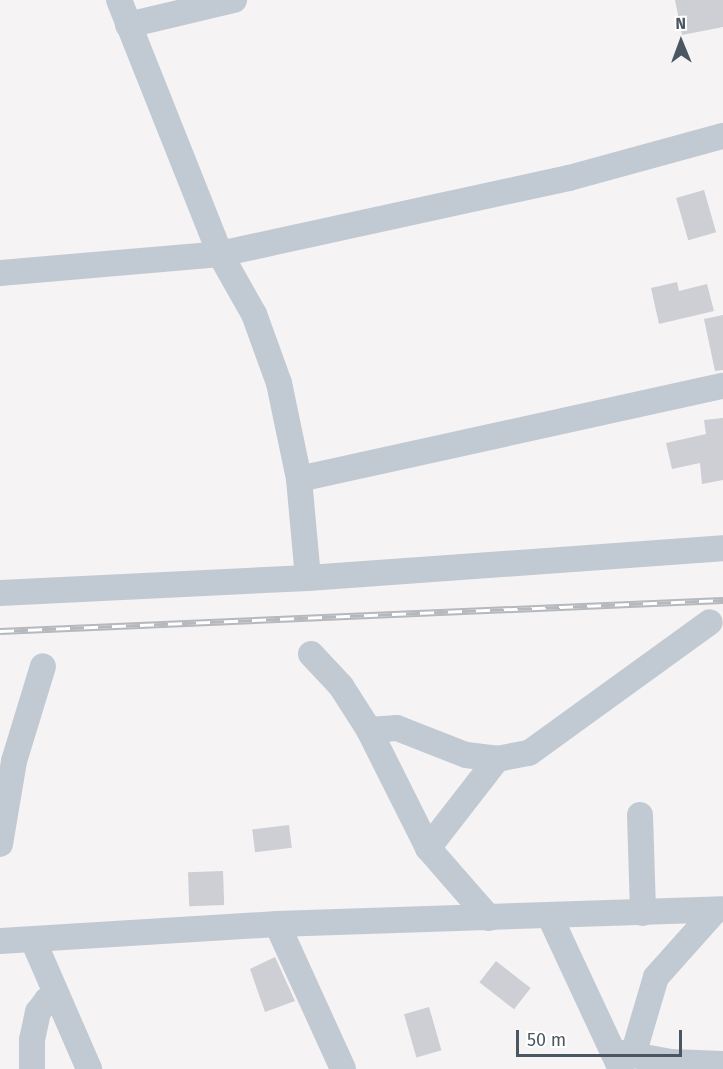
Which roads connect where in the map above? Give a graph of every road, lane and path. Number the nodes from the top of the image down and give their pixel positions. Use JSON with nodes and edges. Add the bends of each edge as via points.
{"nodes":[{"id":1,"x":119,"y":0,"type":"edge"},
{"id":2,"x":234,"y":0,"type":"edge"},
{"id":3,"x":128,"y":25,"type":"junction"},
{"id":4,"x":723,"y":136,"type":"edge"},
{"id":5,"x":220,"y":254,"type":"junction"},
{"id":6,"x":0,"y":273,"type":"edge"},
{"id":7,"x":723,"y":386,"type":"edge"},
{"id":8,"x":299,"y":479,"type":"junction"},
{"id":9,"x":723,"y":548,"type":"edge"},
{"id":10,"x":308,"y":579,"type":"junction"},
{"id":11,"x":0,"y":592,"type":"edge"},
{"id":12,"x":710,"y":622,"type":"dead end"},
{"id":13,"x":311,"y":654,"type":"dead end"},
{"id":14,"x":43,"y":666,"type":"dead end"},
{"id":15,"x":369,"y":730,"type":"junction"},
{"id":16,"x":497,"y":759,"type":"junction"},
{"id":17,"x":640,"y":815,"type":"dead end"},
{"id":18,"x":0,"y":844,"type":"edge"},
{"id":19,"x":428,"y":848,"type":"junction"},
{"id":20,"x":720,"y":910,"type":"edge"},
{"id":21,"x":643,"y":913,"type":"junction"},
{"id":22,"x":550,"y":917,"type":"junction"},
{"id":23,"x":489,"y":918,"type":"junction"},
{"id":24,"x":277,"y":924,"type":"junction"},
{"id":25,"x":33,"y":940,"type":"junction"},
{"id":26,"x":0,"y":941,"type":"edge"},
{"id":27,"x":57,"y":995,"type":"junction"},
{"id":28,"x":622,"y":1059,"type":"edge"},
{"id":29,"x":723,"y":1064,"type":"edge"},
{"id":30,"x":32,"y":1069,"type":"edge"},
{"id":31,"x":89,"y":1069,"type":"edge"},
{"id":32,"x":343,"y":1069,"type":"edge"}],
"edges":[{"from":1,"to":3,"type":"street"},
{"from":2,"to":3,"type":"street"},
{"from":3,"to":5,"type":"street"},
{"from":4,"to":5,"type":"street","via":[[569,178]]},
{"from":5,"to":6,"type":"street"},
{"from":5,"to":8,"type":"street","via":[[254,314],[275,373]]},
{"from":7,"to":8,"type":"street"},
{"from":8,"to":10,"type":"street"},
{"from":9,"to":10,"type":"street"},
{"from":10,"to":11,"type":"street"},
{"from":12,"to":16,"type":"street","via":[[667,649],[528,753]]},
{"from":13,"to":15,"type":"street","via":[[341,686]]},
{"from":14,"to":18,"type":"street","via":[[14,761]]},
{"from":15,"to":16,"type":"street","via":[[397,728],[465,754]]},
{"from":15,"to":19,"type":"street"},
{"from":16,"to":19,"type":"street"},
{"from":17,"to":21,"type":"street"},
{"from":19,"to":23,"type":"street"},
{"from":20,"to":21,"type":"street"},
{"from":20,"to":28,"type":"street","via":[[656,977]]},
{"from":21,"to":22,"type":"street"},
{"from":22,"to":23,"type":"street"},
{"from":22,"to":28,"type":"street"},
{"from":23,"to":24,"type":"street"},
{"from":24,"to":25,"type":"street"},
{"from":24,"to":32,"type":"street"},
{"from":25,"to":26,"type":"street"},
{"from":25,"to":27,"type":"street"},
{"from":27,"to":30,"type":"street","via":[[38,1012],[32,1040]]},
{"from":27,"to":31,"type":"street"},
{"from":28,"to":29,"type":"street"}]}
